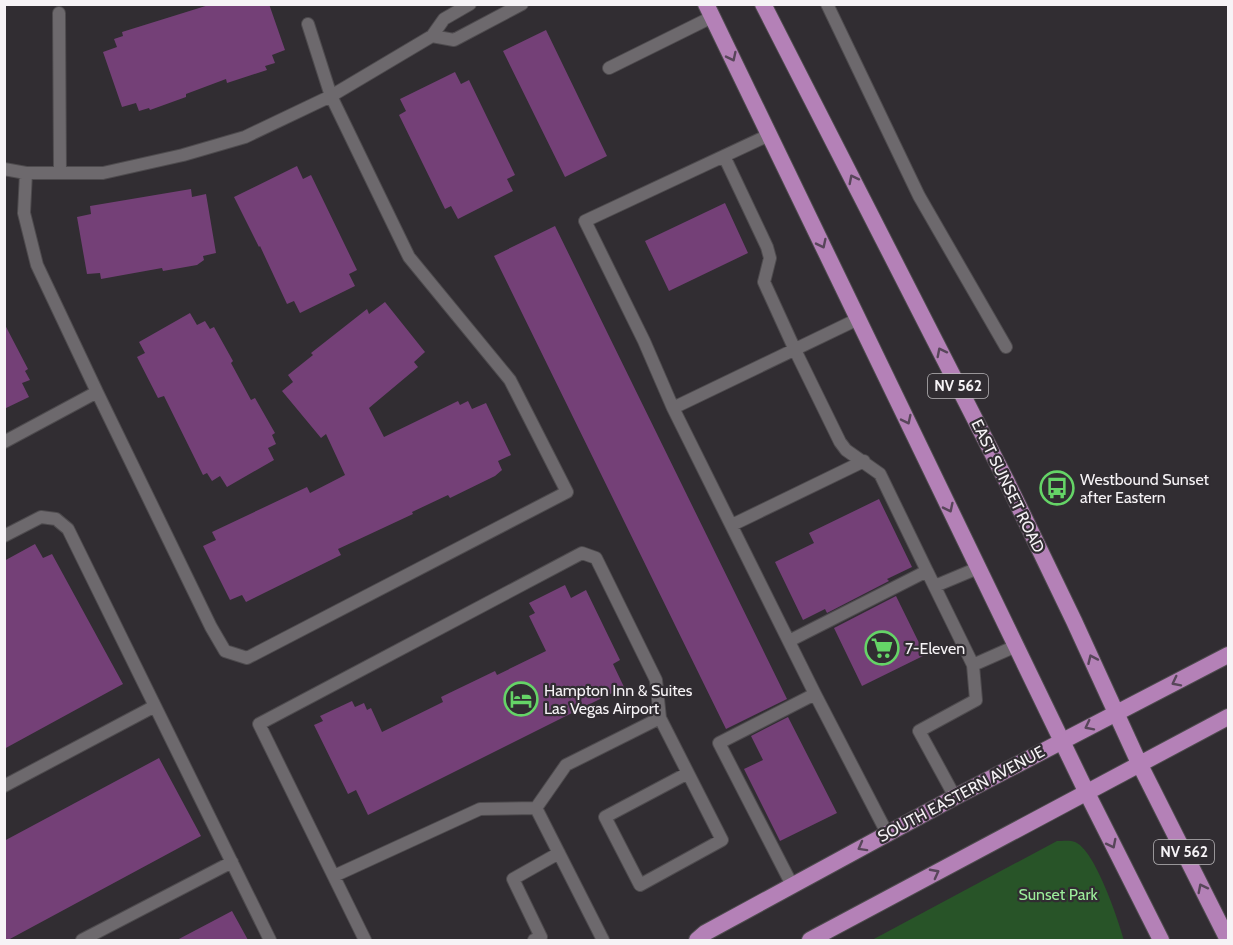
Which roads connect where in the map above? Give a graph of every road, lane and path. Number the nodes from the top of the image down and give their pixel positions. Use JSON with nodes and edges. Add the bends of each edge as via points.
{"nodes":[{"id":1,"x":470,"y":4,"type":"edge"},
{"id":2,"x":522,"y":4,"type":"edge"},
{"id":3,"x":763,"y":4,"type":"edge"},
{"id":4,"x":827,"y":4,"type":"edge"},
{"id":5,"x":709,"y":10,"type":"edge"},
{"id":6,"x":58,"y":14,"type":"dead end"},
{"id":7,"x":308,"y":24,"type":"dead end"},
{"id":8,"x":432,"y":36,"type":"junction"},
{"id":9,"x":609,"y":68,"type":"dead end"},
{"id":10,"x":331,"y":96,"type":"junction"},
{"id":11,"x":769,"y":135,"type":"junction"},
{"id":12,"x":723,"y":156,"type":"junction"},
{"id":13,"x":4,"y":169,"type":"edge"},
{"id":14,"x":26,"y":173,"type":"junction"},
{"id":15,"x":60,"y":173,"type":"junction"},
{"id":16,"x":858,"y":319,"type":"junction"},
{"id":17,"x":1006,"y":347,"type":"dead end"},
{"id":18,"x":795,"y":350,"type":"junction"},
{"id":19,"x":97,"y":392,"type":"junction"},
{"id":20,"x":673,"y":408,"type":"junction"},
{"id":21,"x":4,"y":442,"type":"edge"},
{"id":22,"x":864,"y":461,"type":"junction"},
{"id":23,"x":732,"y":525,"type":"junction"},
{"id":24,"x":4,"y":536,"type":"edge"},
{"id":25,"x":978,"y":568,"type":"junction"},
{"id":26,"x":927,"y":571,"type":"junction"},
{"id":27,"x":935,"y":586,"type":"junction"},
{"id":28,"x":789,"y":641,"type":"junction"},
{"id":29,"x":1016,"y":646,"type":"junction"},
{"id":30,"x":1228,"y":655,"type":"edge"},
{"id":31,"x":973,"y":665,"type":"junction"},
{"id":32,"x":815,"y":694,"type":"junction"},
{"id":33,"x":155,"y":706,"type":"junction"},
{"id":34,"x":1116,"y":712,"type":"junction"},
{"id":35,"x":1228,"y":717,"type":"edge"},
{"id":36,"x":660,"y":718,"type":"junction"},
{"id":37,"x":1062,"y":740,"type":"junction"},
{"id":38,"x":1139,"y":763,"type":"junction"},
{"id":39,"x":688,"y":773,"type":"junction"},
{"id":40,"x":4,"y":786,"type":"edge"},
{"id":41,"x":1086,"y":791,"type":"junction"},
{"id":42,"x":955,"y":797,"type":"junction"},
{"id":43,"x":536,"y":808,"type":"junction"},
{"id":44,"x":887,"y":833,"type":"junction"},
{"id":45,"x":558,"y":853,"type":"junction"},
{"id":46,"x":232,"y":862,"type":"junction"},
{"id":47,"x":334,"y":876,"type":"junction"},
{"id":48,"x":792,"y":885,"type":"junction"},
{"id":49,"x":82,"y":940,"type":"edge"},
{"id":50,"x":270,"y":940,"type":"edge"},
{"id":51,"x":365,"y":940,"type":"edge"},
{"id":52,"x":534,"y":940,"type":"edge"},
{"id":53,"x":603,"y":940,"type":"edge"},
{"id":54,"x":697,"y":940,"type":"edge"},
{"id":55,"x":810,"y":940,"type":"edge"},
{"id":56,"x":1161,"y":940,"type":"edge"},
{"id":57,"x":1228,"y":940,"type":"edge"}],
"edges":[{"from":1,"to":8,"type":"lane","via":[[444,19]]},
{"from":2,"to":8,"type":"lane","via":[[454,40]]},
{"from":34,"to":3,"type":"main road","name":"EAST SUNSET ROAD","number":"NV 562","one_way":true,"via":[[1007,482]]},
{"from":4,"to":17,"type":"lane","via":[[919,196]]},
{"from":5,"to":9,"type":"lane"},
{"from":5,"to":11,"type":"main road","one_way":true},
{"from":6,"to":15,"type":"lane"},
{"from":7,"to":10,"type":"lane"},
{"from":8,"to":10,"type":"lane"},
{"from":10,"to":15,"type":"lane","via":[[245,137],[183,155],[103,173]]},
{"from":10,"to":19,"type":"lane","via":[[409,257],[510,380],[567,492],[247,658],[225,651],[211,627]]},
{"from":11,"to":12,"type":"lane"},
{"from":11,"to":16,"type":"main road","one_way":true},
{"from":12,"to":18,"type":"lane","via":[[767,247],[770,258],[764,282]]},
{"from":12,"to":20,"type":"lane","via":[[585,221]]},
{"from":13,"to":14,"type":"lane"},
{"from":14,"to":15,"type":"lane"},
{"from":14,"to":19,"type":"lane","via":[[24,213],[37,265]]},
{"from":16,"to":18,"type":"lane"},
{"from":16,"to":25,"type":"main road","one_way":true},
{"from":18,"to":20,"type":"lane"},
{"from":18,"to":22,"type":"lane","via":[[840,442]]},
{"from":19,"to":21,"type":"lane"},
{"from":20,"to":23,"type":"lane"},
{"from":22,"to":23,"type":"lane"},
{"from":22,"to":26,"type":"lane","via":[[880,474]]},
{"from":23,"to":28,"type":"lane"},
{"from":24,"to":33,"type":"lane","via":[[41,517],[56,519],[68,529]]},
{"from":25,"to":27,"type":"lane"},
{"from":25,"to":29,"type":"main road"},
{"from":26,"to":27,"type":"lane"},
{"from":26,"to":28,"type":"lane"},
{"from":27,"to":31,"type":"lane"},
{"from":28,"to":32,"type":"lane"},
{"from":29,"to":31,"type":"lane"},
{"from":29,"to":37,"type":"main road"},
{"from":30,"to":34,"type":"main road","name":"SOUTH EASTERN AVENUE","one_way":true},
{"from":31,"to":42,"type":"lane","via":[[976,700],[919,731]]},
{"from":32,"to":44,"type":"lane"},
{"from":32,"to":48,"type":"lane","via":[[719,743]]},
{"from":33,"to":40,"type":"lane"},
{"from":33,"to":46,"type":"lane"},
{"from":34,"to":37,"type":"main road","name":"SOUTH EASTERN AVENUE","one_way":true},
{"from":34,"to":38,"type":"main road","name":"EAST SUNSET ROAD","number":"NV 562"},
{"from":35,"to":38,"type":"main road"},
{"from":36,"to":39,"type":"lane"},
{"from":36,"to":43,"type":"lane","via":[[566,765]]},
{"from":36,"to":47,"type":"lane","via":[[656,680],[596,558],[582,553],[260,724]]},
{"from":37,"to":41,"type":"main road"},
{"from":37,"to":42,"type":"main road","name":"SOUTH EASTERN AVENUE"},
{"from":38,"to":41,"type":"main road"},
{"from":57,"to":38,"type":"main road","name":"EAST SUNSET ROAD","number":"NV 562","one_way":true},
{"from":39,"to":39,"type":"lane","via":[[722,840],[640,885],[605,817]]},
{"from":55,"to":41,"type":"main road","one_way":true},
{"from":41,"to":56,"type":"main road","one_way":true},
{"from":42,"to":44,"type":"main road","name":"SOUTH EASTERN AVENUE"},
{"from":43,"to":45,"type":"lane"},
{"from":43,"to":47,"type":"lane","via":[[480,809]]},
{"from":44,"to":48,"type":"main road","name":"SOUTH EASTERN AVENUE","one_way":true},
{"from":45,"to":52,"type":"lane","via":[[513,879],[541,937]]},
{"from":45,"to":53,"type":"lane"},
{"from":46,"to":49,"type":"lane"},
{"from":46,"to":50,"type":"lane"},
{"from":47,"to":51,"type":"lane"},
{"from":48,"to":54,"type":"main road","name":"SOUTH EASTERN AVENUE"}]}
